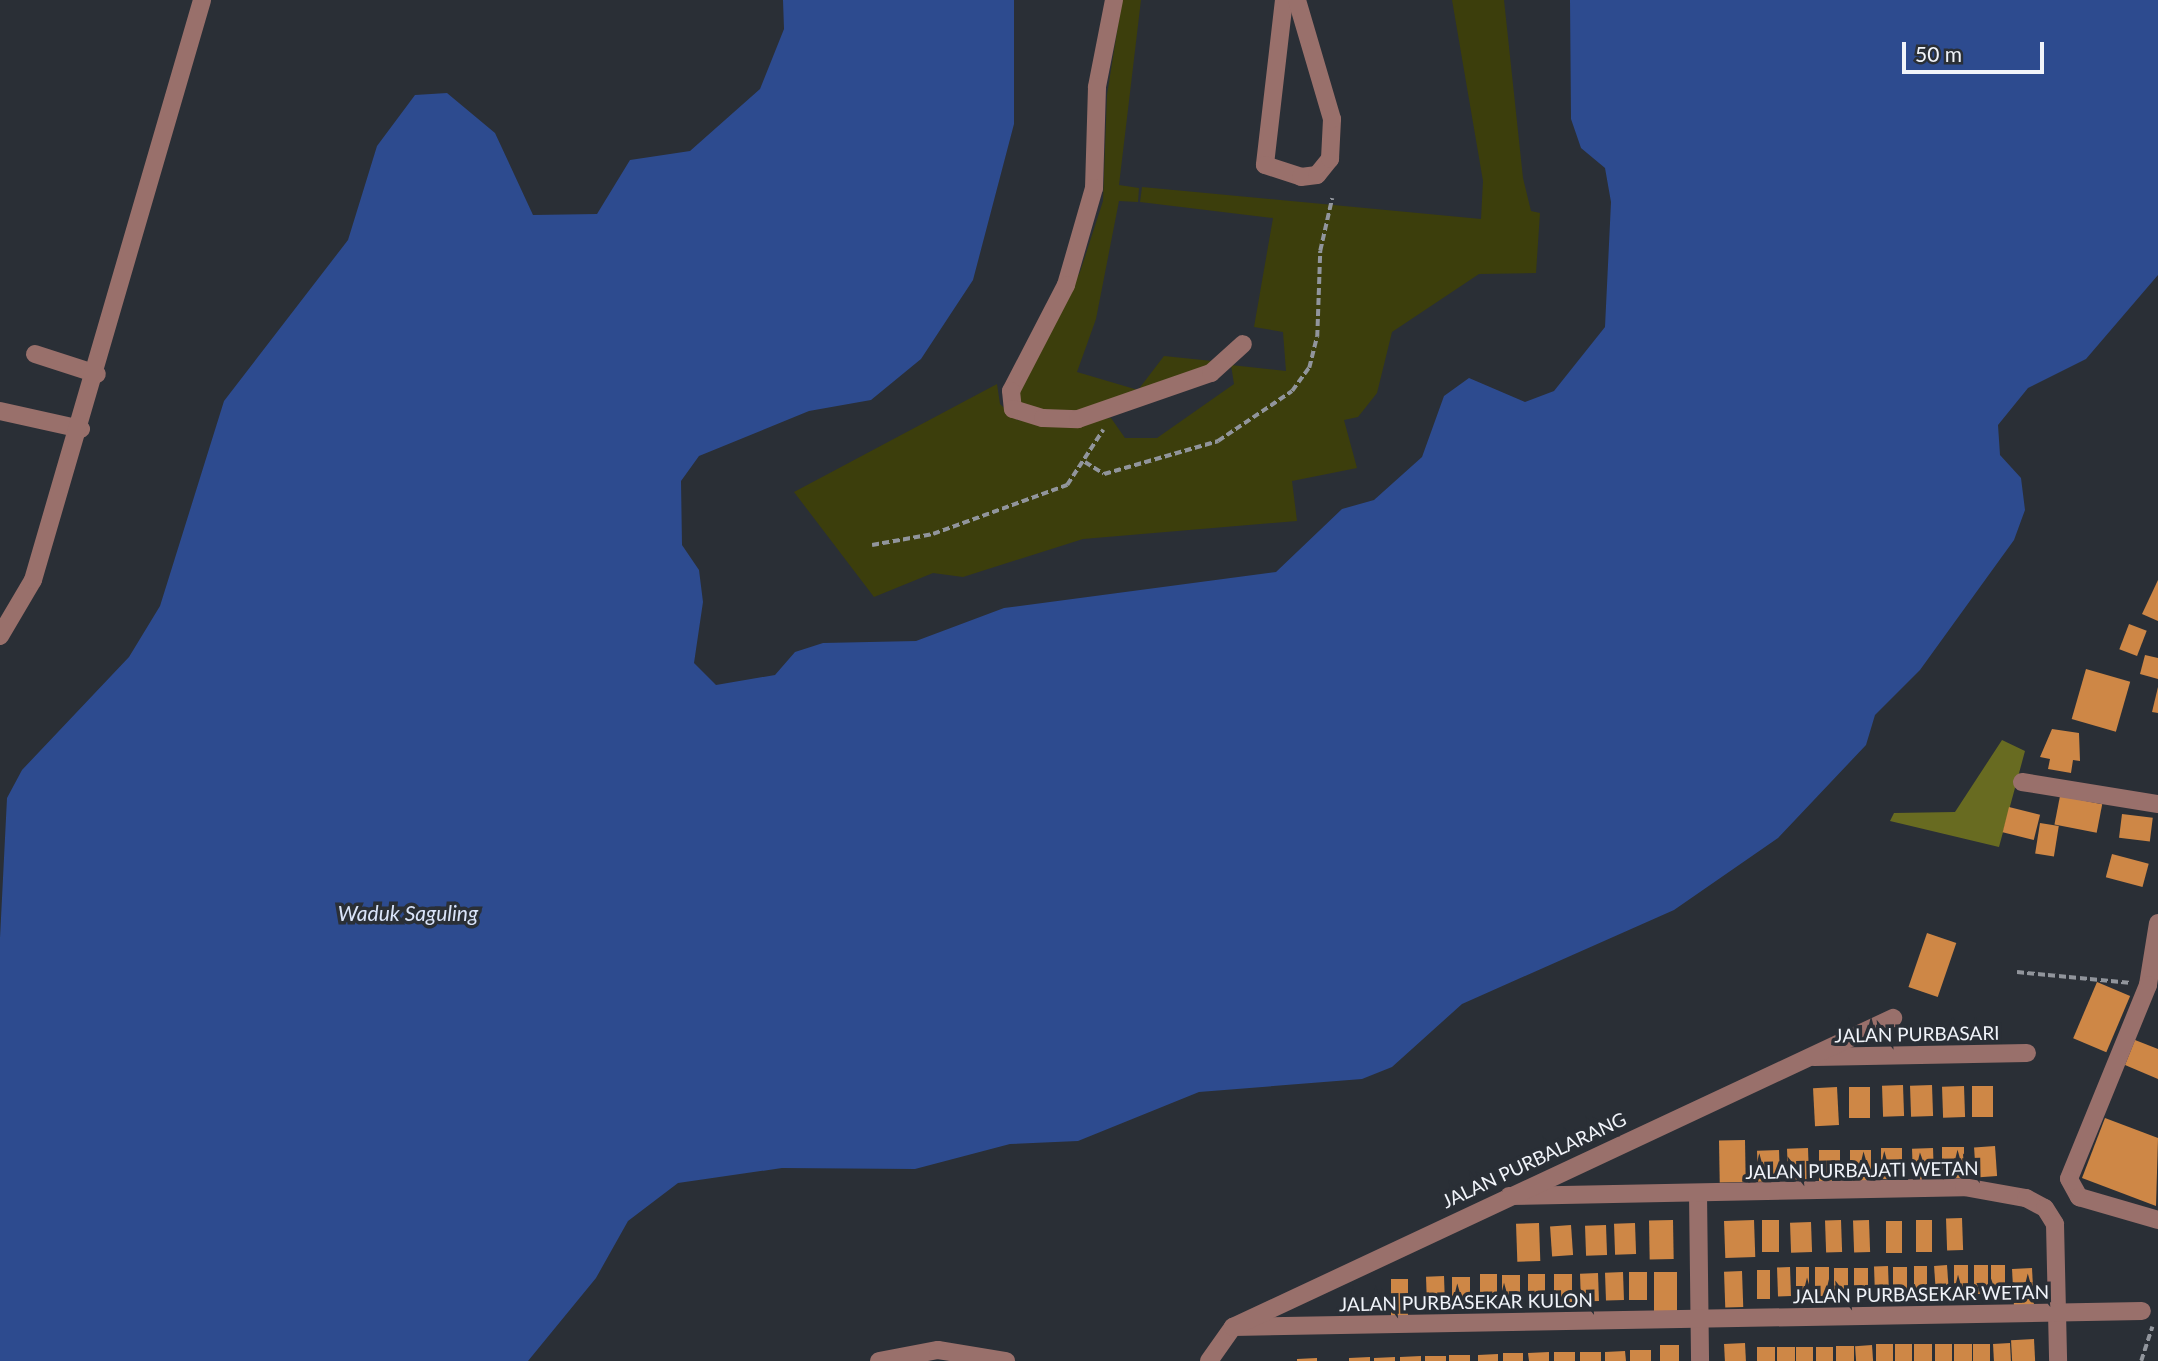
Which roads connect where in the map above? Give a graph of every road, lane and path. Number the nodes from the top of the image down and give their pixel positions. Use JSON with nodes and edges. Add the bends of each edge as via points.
{"nodes":[{"id":1,"x":202,"y":0,"type":"edge"},
{"id":2,"x":1114,"y":0,"type":"edge"},
{"id":3,"x":1284,"y":0,"type":"edge"},
{"id":4,"x":1297,"y":0,"type":"edge"},
{"id":5,"x":1332,"y":198,"type":"dead end"},
{"id":6,"x":1243,"y":344,"type":"dead end"},
{"id":7,"x":35,"y":354,"type":"dead end"},
{"id":8,"x":97,"y":374,"type":"junction"},
{"id":9,"x":1109,"y":408,"type":"junction"},
{"id":10,"x":0,"y":411,"type":"edge"},
{"id":11,"x":81,"y":429,"type":"junction"},
{"id":12,"x":1086,"y":462,"type":"junction"},
{"id":13,"x":872,"y":545,"type":"dead end"},
{"id":14,"x":0,"y":636,"type":"edge"},
{"id":15,"x":2022,"y":782,"type":"dead end"},
{"id":16,"x":2158,"y":804,"type":"edge"},
{"id":17,"x":2158,"y":923,"type":"edge"},
{"id":18,"x":2017,"y":972,"type":"dead end"},
{"id":19,"x":2147,"y":985,"type":"junction"},
{"id":20,"x":1893,"y":1018,"type":"dead end"},
{"id":21,"x":2027,"y":1053,"type":"dead end"},
{"id":22,"x":1807,"y":1057,"type":"junction"},
{"id":23,"x":1698,"y":1193,"type":"junction"},
{"id":24,"x":1502,"y":1196,"type":"junction"},
{"id":25,"x":2158,"y":1220,"type":"edge"},
{"id":26,"x":2057,"y":1313,"type":"junction"},
{"id":27,"x":2148,"y":1317,"type":"joint"},
{"id":28,"x":1700,"y":1319,"type":"junction"},
{"id":29,"x":1233,"y":1327,"type":"junction"},
{"id":30,"x":879,"y":1361,"type":"edge"},
{"id":31,"x":1006,"y":1361,"type":"edge"},
{"id":32,"x":1209,"y":1361,"type":"edge"},
{"id":33,"x":1700,"y":1361,"type":"edge"},
{"id":34,"x":2058,"y":1361,"type":"edge"},
{"id":35,"x":2140,"y":1361,"type":"edge"}],
"edges":[{"from":1,"to":8,"type":"street"},
{"from":2,"to":9,"type":"street","via":[[1097,87],[1094,188],[1066,285],[1011,391],[1013,409],[1022,415],[1078,418]]},
{"from":3,"to":4,"type":"street","via":[[1265,165],[1301,177],[1317,175],[1330,159],[1332,119]]},
{"from":5,"to":12,"type":"path","via":[[1320,251],[1317,337],[1309,368],[1292,391],[1218,440],[1104,474]]},
{"from":6,"to":9,"type":"street","via":[[1211,373]]},
{"from":7,"to":8,"type":"street"},
{"from":8,"to":11,"type":"street"},
{"from":9,"to":12,"type":"path"},
{"from":10,"to":11,"type":"street"},
{"from":11,"to":14,"type":"street","via":[[33,580]]},
{"from":12,"to":13,"type":"path","via":[[1067,485],[1048,494],[933,534]]},
{"from":15,"to":16,"type":"street"},
{"from":17,"to":19,"type":"street"},
{"from":18,"to":19,"type":"path"},
{"from":19,"to":25,"type":"street","via":[[2069,1179],[2079,1197]]},
{"from":20,"to":22,"type":"street","name":"JALAN PURBALARANG"},
{"from":21,"to":22,"type":"street","name":"JALAN PURBASARI"},
{"from":22,"to":24,"type":"street","name":"JALAN PURBALARANG"},
{"from":23,"to":24,"type":"street","name":"JALAN PURBAJATI WETAN"},
{"from":23,"to":26,"type":"street","name":"JALAN PURBAJATI WETAN","via":[[1994,1189],[2045,1208],[2055,1224]]},
{"from":23,"to":28,"type":"street"},
{"from":24,"to":29,"type":"street","name":"JALAN PURBALARANG"},
{"from":26,"to":27,"type":"street","name":"JALAN PURBASEKAR WETAN"},
{"from":26,"to":28,"type":"street","name":"JALAN PURBASEKAR WETAN"},
{"from":26,"to":34,"type":"street"},
{"from":27,"to":35,"type":"path"},
{"from":28,"to":29,"type":"street","name":"JALAN PURBASEKAR KULON"},
{"from":28,"to":33,"type":"street"},
{"from":29,"to":32,"type":"street","name":"JALAN PURBALARANG"},
{"from":30,"to":31,"type":"street","via":[[938,1350]]}]}
